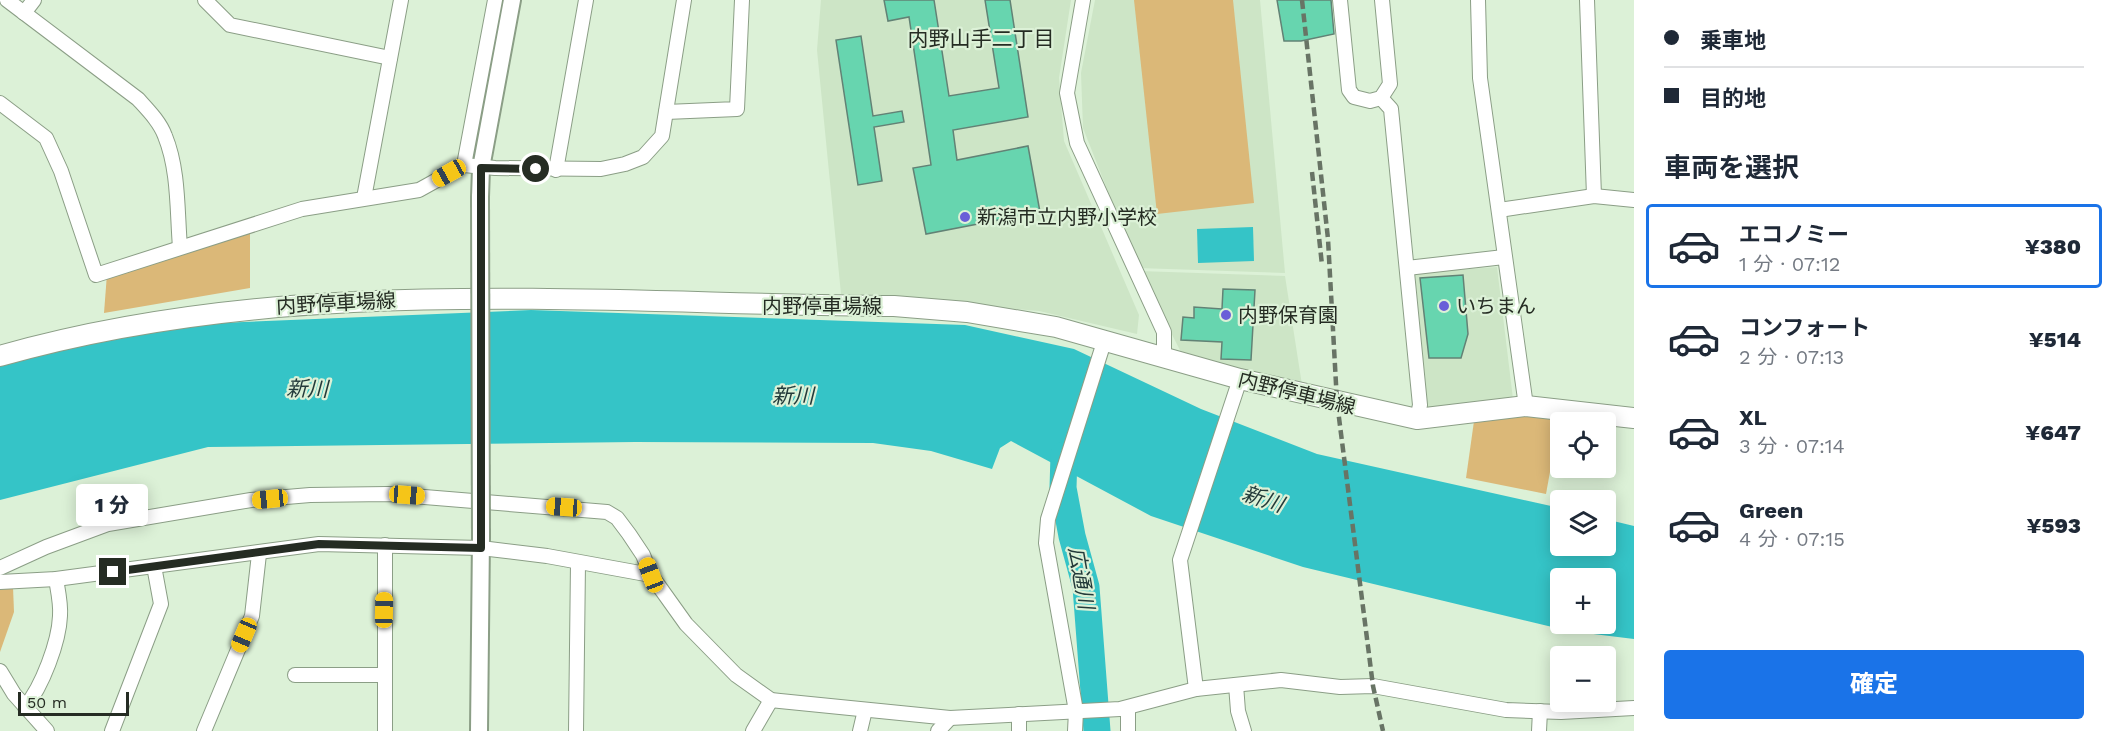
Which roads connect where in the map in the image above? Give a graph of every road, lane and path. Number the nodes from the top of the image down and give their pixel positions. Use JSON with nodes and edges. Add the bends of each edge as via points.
{"nodes":[{"id":1,"x":7,"y":0,"type":"edge"},
{"id":2,"x":34,"y":0,"type":"edge"},
{"id":3,"x":205,"y":0,"type":"edge"},
{"id":4,"x":401,"y":0,"type":"edge"},
{"id":5,"x":495,"y":0,"type":"edge"},
{"id":6,"x":512,"y":0,"type":"edge"},
{"id":7,"x":586,"y":0,"type":"edge"},
{"id":8,"x":684,"y":0,"type":"edge"},
{"id":9,"x":742,"y":0,"type":"edge"},
{"id":10,"x":1083,"y":0,"type":"edge"},
{"id":11,"x":1340,"y":0,"type":"edge"},
{"id":12,"x":1382,"y":0,"type":"edge"},
{"id":13,"x":1478,"y":0,"type":"edge"},
{"id":14,"x":1587,"y":0,"type":"edge"},
{"id":15,"x":24,"y":13,"type":"junction"},
{"id":16,"x":390,"y":58,"type":"junction"},
{"id":17,"x":1381,"y":98,"type":"junction"},
{"id":18,"x":0,"y":103,"type":"edge"},
{"id":19,"x":666,"y":112,"type":"junction"},
{"id":20,"x":464,"y":165,"type":"junction"},
{"id":21,"x":481,"y":168,"type":"junction"},
{"id":22,"x":556,"y":170,"type":"junction"},
{"id":23,"x":1594,"y":196,"type":"junction"},
{"id":24,"x":364,"y":198,"type":"junction"},
{"id":25,"x":1634,"y":200,"type":"edge"},
{"id":26,"x":1499,"y":210,"type":"junction"},
{"id":27,"x":180,"y":247,"type":"junction"},
{"id":28,"x":1504,"y":257,"type":"junction"},
{"id":29,"x":1407,"y":268,"type":"junction"},
{"id":30,"x":1104,"y":342,"type":"junction"},
{"id":31,"x":0,"y":356,"type":"edge"},
{"id":32,"x":1164,"y":359,"type":"junction"},
{"id":33,"x":1240,"y":379,"type":"junction"},
{"id":34,"x":1526,"y":406,"type":"junction"},
{"id":35,"x":1634,"y":418,"type":"edge"},
{"id":36,"x":1417,"y":419,"type":"junction"},
{"id":37,"x":481,"y":542,"type":"junction"},
{"id":38,"x":385,"y":545,"type":"junction"},
{"id":39,"x":258,"y":554,"type":"junction"},
{"id":40,"x":578,"y":563,"type":"junction"},
{"id":41,"x":154,"y":566,"type":"junction"},
{"id":42,"x":0,"y":568,"type":"edge"},
{"id":43,"x":651,"y":575,"type":"junction"},
{"id":44,"x":56,"y":579,"type":"junction"},
{"id":45,"x":0,"y":582,"type":"edge"},
{"id":46,"x":0,"y":671,"type":"edge"},
{"id":47,"x":295,"y":675,"type":"dead end"},
{"id":48,"x":384,"y":675,"type":"junction"},
{"id":49,"x":1236,"y":685,"type":"junction"},
{"id":50,"x":1196,"y":689,"type":"junction"},
{"id":51,"x":771,"y":700,"type":"junction"},
{"id":52,"x":25,"y":707,"type":"junction"},
{"id":53,"x":1634,"y":708,"type":"edge"},
{"id":54,"x":1124,"y":709,"type":"junction"},
{"id":55,"x":865,"y":710,"type":"junction"},
{"id":56,"x":1079,"y":710,"type":"junction"},
{"id":57,"x":1540,"y":711,"type":"junction"},
{"id":58,"x":1019,"y":714,"type":"junction"},
{"id":59,"x":950,"y":718,"type":"junction"},
{"id":60,"x":47,"y":731,"type":"edge"},
{"id":61,"x":112,"y":731,"type":"edge"},
{"id":62,"x":204,"y":731,"type":"edge"},
{"id":63,"x":386,"y":731,"type":"edge"},
{"id":64,"x":479,"y":731,"type":"edge"},
{"id":65,"x":576,"y":731,"type":"edge"},
{"id":66,"x":753,"y":731,"type":"edge"},
{"id":67,"x":860,"y":731,"type":"edge"},
{"id":68,"x":938,"y":731,"type":"edge"},
{"id":69,"x":1019,"y":731,"type":"edge"},
{"id":70,"x":1075,"y":731,"type":"edge"},
{"id":71,"x":1128,"y":731,"type":"edge"},
{"id":72,"x":1244,"y":731,"type":"edge"},
{"id":73,"x":1539,"y":731,"type":"edge"}],
"edges":[{"from":1,"to":15,"type":"street"},
{"from":2,"to":15,"type":"street"},
{"from":3,"to":16,"type":"street","via":[[230,25]]},
{"from":4,"to":16,"type":"street"},
{"from":5,"to":20,"type":"street"},
{"from":6,"to":21,"type":"street"},
{"from":7,"to":22,"type":"street"},
{"from":8,"to":19,"type":"street"},
{"from":9,"to":19,"type":"street","via":[[737,109]]},
{"from":10,"to":32,"type":"street","via":[[1066,93],[1077,143],[1164,332]]},
{"from":11,"to":17,"type":"street","via":[[1349,90],[1361,100]]},
{"from":12,"to":17,"type":"street","via":[[1390,84]]},
{"from":13,"to":26,"type":"street","via":[[1480,78]]},
{"from":14,"to":23,"type":"street"},
{"from":15,"to":27,"type":"street","via":[[138,99],[153,116],[165,135],[172,161]]},
{"from":16,"to":24,"type":"street"},
{"from":17,"to":29,"type":"street","via":[[1391,109]]},
{"from":18,"to":27,"type":"street","via":[[46,138],[96,274]]},
{"from":19,"to":22,"type":"street","via":[[662,135],[643,157],[601,169]]},
{"from":20,"to":21,"type":"street"},
{"from":20,"to":24,"type":"street","via":[[419,190]]},
{"from":21,"to":22,"type":"street"},
{"from":21,"to":37,"type":"street","bridge":true},
{"from":23,"to":25,"type":"street"},
{"from":23,"to":26,"type":"street"},
{"from":24,"to":27,"type":"street","via":[[302,209]]},
{"from":26,"to":28,"type":"street"},
{"from":28,"to":29,"type":"street"},
{"from":28,"to":34,"type":"street"},
{"from":29,"to":36,"type":"street","via":[[1420,405]]},
{"from":30,"to":31,"type":"main road","name":"内野停車場線","via":[[1012,319],[894,306],[411,299],[256,307],[155,320],[51,341]]},
{"from":30,"to":32,"type":"main road","name":"内野停車場線"},
{"from":30,"to":56,"type":"street","via":[[1048,519],[1047,543]]},
{"from":32,"to":33,"type":"main road","name":"内野停車場線"},
{"from":33,"to":36,"type":"main road","name":"内野停車場線"},
{"from":33,"to":50,"type":"street","via":[[1180,560]]},
{"from":34,"to":35,"type":"main road","name":"内野停車場線"},
{"from":34,"to":36,"type":"main road","name":"内野停車場線"},
{"from":37,"to":38,"type":"street"},
{"from":37,"to":40,"type":"street"},
{"from":37,"to":64,"type":"street"},
{"from":38,"to":39,"type":"street","via":[[319,544]]},
{"from":38,"to":48,"type":"street"},
{"from":39,"to":41,"type":"street"},
{"from":39,"to":62,"type":"street","via":[[252,616]]},
{"from":40,"to":43,"type":"street"},
{"from":40,"to":65,"type":"street"},
{"from":41,"to":44,"type":"street"},
{"from":41,"to":61,"type":"street","via":[[161,604]]},
{"from":42,"to":43,"type":"street","via":[[108,524],[250,501],[345,493],[607,512],[617,518],[634,541]]},
{"from":43,"to":51,"type":"street","via":[[694,633],[736,675]]},
{"from":44,"to":45,"type":"street"},
{"from":44,"to":52,"type":"street","via":[[60,619],[48,663]]},
{"from":46,"to":52,"type":"street"},
{"from":47,"to":48,"type":"street"},
{"from":48,"to":63,"type":"street"},
{"from":49,"to":50,"type":"street"},
{"from":49,"to":57,"type":"street","via":[[1281,680],[1340,687],[1373,686],[1506,710]]},
{"from":49,"to":72,"type":"street"},
{"from":50,"to":54,"type":"street"},
{"from":51,"to":55,"type":"street"},
{"from":51,"to":66,"type":"street"},
{"from":52,"to":60,"type":"street"},
{"from":53,"to":57,"type":"street"},
{"from":54,"to":56,"type":"street"},
{"from":54,"to":71,"type":"street"},
{"from":55,"to":59,"type":"street"},
{"from":55,"to":67,"type":"street"},
{"from":56,"to":58,"type":"street"},
{"from":56,"to":70,"type":"street"},
{"from":57,"to":73,"type":"street"},
{"from":58,"to":59,"type":"street"},
{"from":58,"to":69,"type":"street"},
{"from":59,"to":68,"type":"street"}]}
